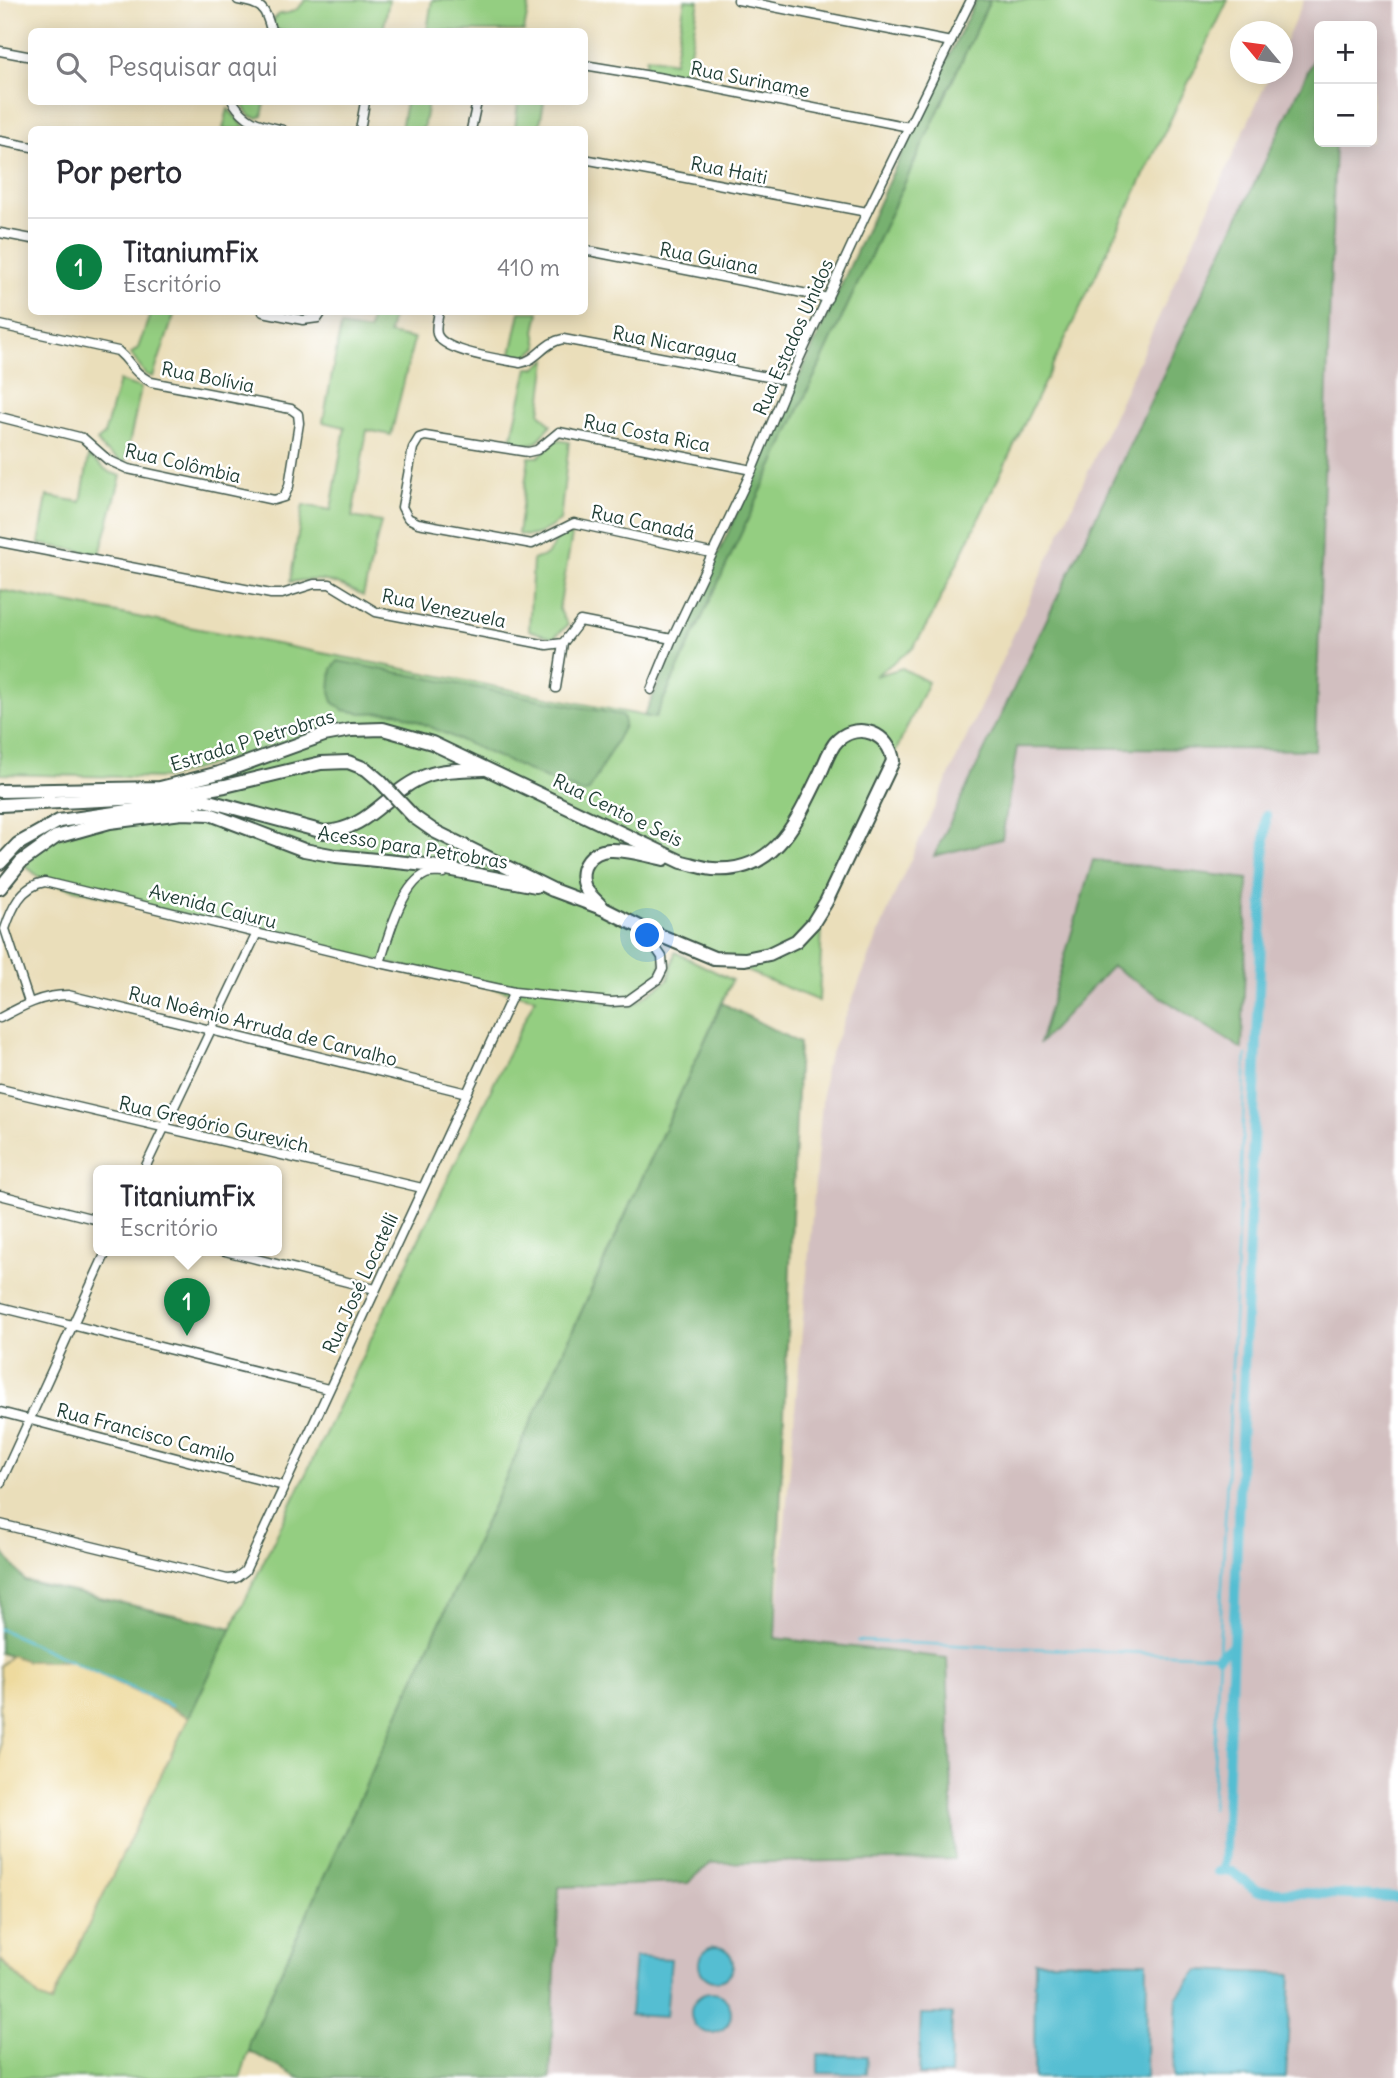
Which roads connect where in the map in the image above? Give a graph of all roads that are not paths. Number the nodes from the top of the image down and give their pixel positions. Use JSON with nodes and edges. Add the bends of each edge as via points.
{"nodes":[{"id":1,"x":238,"y":0,"type":"edge"},
{"id":2,"x":738,"y":0,"type":"edge"},
{"id":3,"x":971,"y":0,"type":"edge"},
{"id":4,"x":273,"y":28,"type":"edge"},
{"id":5,"x":951,"y":42,"type":"junction"},
{"id":6,"x":0,"y":51,"type":"edge"},
{"id":7,"x":28,"y":56,"type":"edge"},
{"id":8,"x":588,"y":66,"type":"edge"},
{"id":9,"x":235,"y":105,"type":"edge"},
{"id":10,"x":364,"y":105,"type":"edge"},
{"id":11,"x":476,"y":105,"type":"edge"},
{"id":12,"x":268,"y":126,"type":"edge"},
{"id":13,"x":361,"y":126,"type":"edge"},
{"id":14,"x":472,"y":126,"type":"edge"},
{"id":15,"x":909,"y":127,"type":"junction"},
{"id":16,"x":0,"y":141,"type":"edge"},
{"id":17,"x":28,"y":146,"type":"edge"},
{"id":18,"x":588,"y":160,"type":"edge"},
{"id":19,"x":867,"y":212,"type":"junction"},
{"id":20,"x":0,"y":233,"type":"edge"},
{"id":21,"x":28,"y":238,"type":"edge"},
{"id":22,"x":588,"y":251,"type":"edge"},
{"id":23,"x":828,"y":298,"type":"junction"},
{"id":24,"x":278,"y":315,"type":"edge"},
{"id":25,"x":320,"y":315,"type":"edge"},
{"id":26,"x":438,"y":315,"type":"edge"},
{"id":27,"x":0,"y":325,"type":"edge"},
{"id":28,"x":789,"y":382,"type":"junction"},
{"id":29,"x":0,"y":417,"type":"edge"},
{"id":30,"x":752,"y":470,"type":"junction"},
{"id":31,"x":284,"y":497,"type":"joint"},
{"id":32,"x":408,"y":518,"type":"joint"},
{"id":33,"x":0,"y":542,"type":"edge"},
{"id":34,"x":711,"y":553,"type":"junction"},
{"id":35,"x":672,"y":639,"type":"junction"},
{"id":36,"x":563,"y":643,"type":"junction"},
{"id":37,"x":556,"y":688,"type":"dead end"},
{"id":38,"x":652,"y":690,"type":"dead end"},
{"id":39,"x":487,"y":769,"type":"junction"},
{"id":40,"x":0,"y":792,"type":"edge"},
{"id":41,"x":0,"y":805,"type":"edge"},
{"id":42,"x":682,"y":862,"type":"junction"},
{"id":43,"x":0,"y":863,"type":"edge"},
{"id":44,"x":465,"y":873,"type":"junction"},
{"id":45,"x":0,"y":887,"type":"edge"},
{"id":46,"x":553,"y":890,"type":"junction"},
{"id":47,"x":604,"y":909,"type":"junction"},
{"id":48,"x":642,"y":928,"type":"junction"},
{"id":49,"x":257,"y":933,"type":"junction"},
{"id":50,"x":715,"y":958,"type":"joint"},
{"id":51,"x":380,"y":963,"type":"junction"},
{"id":52,"x":514,"y":992,"type":"junction"},
{"id":53,"x":29,"y":1002,"type":"junction"},
{"id":54,"x":0,"y":1018,"type":"edge"},
{"id":55,"x":211,"y":1029,"type":"junction"},
{"id":56,"x":0,"y":1089,"type":"edge"},
{"id":57,"x":467,"y":1093,"type":"junction"},
{"id":58,"x":164,"y":1128,"type":"junction"},
{"id":59,"x":146,"y":1165,"type":"edge"},
{"id":60,"x":422,"y":1188,"type":"junction"},
{"id":61,"x":0,"y":1195,"type":"edge"},
{"id":62,"x":93,"y":1219,"type":"edge"},
{"id":63,"x":104,"y":1256,"type":"edge"},
{"id":64,"x":245,"y":1256,"type":"edge"},
{"id":65,"x":375,"y":1289,"type":"junction"},
{"id":66,"x":0,"y":1307,"type":"edge"},
{"id":67,"x":73,"y":1324,"type":"junction"},
{"id":68,"x":328,"y":1388,"type":"junction"},
{"id":69,"x":0,"y":1412,"type":"edge"},
{"id":70,"x":30,"y":1419,"type":"junction"},
{"id":71,"x":0,"y":1484,"type":"edge"},
{"id":72,"x":284,"y":1486,"type":"junction"},
{"id":73,"x":0,"y":1524,"type":"edge"}],
"edges":[{"from":1,"to":4,"type":"street","via":[[258,4]]},
{"from":2,"to":5,"type":"street"},
{"from":3,"to":5,"type":"street","name":"Rua Estados Unidos"},
{"from":5,"to":15,"type":"street","name":"Rua Estados Unidos"},
{"from":6,"to":7,"type":"street"},
{"from":8,"to":15,"type":"street","name":"Rua Suriname"},
{"from":9,"to":12,"type":"street","via":[[242,115]]},
{"from":10,"to":13,"type":"street"},
{"from":11,"to":14,"type":"street"},
{"from":15,"to":19,"type":"street","name":"Rua Estados Unidos"},
{"from":16,"to":17,"type":"street"},
{"from":18,"to":19,"type":"street","name":"Rua Haiti"},
{"from":19,"to":23,"type":"street","name":"Rua Estados Unidos"},
{"from":20,"to":21,"type":"street"},
{"from":22,"to":23,"type":"street","name":"Rua Guiana"},
{"from":23,"to":28,"type":"street","name":"Rua Estados Unidos"},
{"from":24,"to":25,"type":"street","via":[[303,320]]},
{"from":26,"to":28,"type":"street","name":"Rua Nicaragua","via":[[435,331],[440,341],[452,348],[520,363],[530,362],[552,341],[563,339]]},
{"from":27,"to":31,"type":"street","name":"Rua Bolívia","via":[[118,351],[135,373],[151,382],[291,409],[298,414],[299,423]]},
{"from":28,"to":30,"type":"street","name":"Rua Estados Unidos"},
{"from":29,"to":31,"type":"street","name":"Rua Colômbia","via":[[83,438],[108,460],[128,469],[274,500]]},
{"from":30,"to":32,"type":"street","name":"Rua Costa Rica","via":[[558,432],[528,452],[425,436],[413,448],[402,507]]},
{"from":30,"to":34,"type":"street","name":"Rua Estados Unidos"},
{"from":32,"to":34,"type":"street","name":"Rua Canadá","via":[[532,544],[574,523]]},
{"from":33,"to":36,"type":"street","name":"Rua Venezuela","via":[[271,594],[330,584],[385,614],[547,645]]},
{"from":34,"to":35,"type":"street","name":"Rua Estados Unidos"},
{"from":35,"to":36,"type":"street","via":[[580,621]]},
{"from":35,"to":38,"type":"street","name":"Rua Estados Unidos"},
{"from":36,"to":37,"type":"street"},
{"from":39,"to":40,"type":"main road","name":"Estrada P Petrobras","via":[[407,734],[351,730],[170,786]]},
{"from":39,"to":42,"type":"main road","name":"Rua Cento e Seis"},
{"from":39,"to":43,"type":"main road","name":"Estrada P Petrobras","via":[[430,774],[368,818],[336,831],[324,832],[205,800],[59,821],[18,844]]},
{"from":41,"to":46,"type":"main road","name":"Acesso para Petrobras","bridge":true,"via":[[162,797],[321,763],[348,762],[380,780],[414,817],[434,831]]},
{"from":42,"to":47,"type":"main road","via":[[612,850],[591,856],[584,866],[584,888]]},
{"from":42,"to":50,"type":"main road","name":"Rua Cento e Seis","via":[[715,869],[757,861],[777,847],[797,820],[837,741],[867,730],[890,747],[893,761],[813,923],[796,941],[769,954]]},
{"from":44,"to":45,"type":"main road","name":"Acesso para Petrobras","via":[[304,850],[210,814],[182,813],[110,822],[56,837],[21,862]]},
{"from":44,"to":46,"type":"main road","name":"Acesso para Petrobras"},
{"from":44,"to":51,"type":"street","via":[[429,873],[412,885]]},
{"from":46,"to":47,"type":"main road","name":"Acesso para Petrobras"},
{"from":47,"to":48,"type":"main road","name":"Acesso para Petrobras"},
{"from":48,"to":50,"type":"main road","name":"Acesso para Petrobras"},
{"from":48,"to":52,"type":"street","name":"Avenida Cajuru","via":[[662,957],[663,969],[658,979],[627,1001]]},
{"from":49,"to":51,"type":"street","name":"Avenida Cajuru"},
{"from":49,"to":53,"type":"street","name":"Avenida Cajuru","via":[[35,883],[21,895],[5,929]]},
{"from":49,"to":55,"type":"street"},
{"from":51,"to":52,"type":"street","name":"Avenida Cajuru"},
{"from":52,"to":57,"type":"street","name":"Rua José Locatelli"},
{"from":53,"to":54,"type":"street"},
{"from":53,"to":55,"type":"street","name":"Rua Noêmio Arruda de Carvalho","via":[[68,995]]},
{"from":55,"to":57,"type":"street","name":"Rua Noêmio Arruda de Carvalho"},
{"from":55,"to":58,"type":"street"},
{"from":56,"to":58,"type":"street","name":"Rua Gregório Gurevich"},
{"from":57,"to":60,"type":"street","name":"Rua José Locatelli"},
{"from":58,"to":59,"type":"street"},
{"from":58,"to":60,"type":"street","name":"Rua Gregório Gurevich"},
{"from":60,"to":65,"type":"street","name":"Rua José Locatelli"},
{"from":61,"to":62,"type":"street"},
{"from":63,"to":67,"type":"street"},
{"from":64,"to":65,"type":"street"},
{"from":65,"to":68,"type":"street","name":"Rua José Locatelli"},
{"from":66,"to":67,"type":"street"},
{"from":67,"to":68,"type":"street"},
{"from":67,"to":70,"type":"street"},
{"from":68,"to":72,"type":"street","name":"Rua José Locatelli"},
{"from":69,"to":70,"type":"street","name":"Rua Francisco Camilo"},
{"from":70,"to":71,"type":"street"},
{"from":70,"to":72,"type":"street","name":"Rua Francisco Camilo"},
{"from":72,"to":73,"type":"street","name":"Rua José Locatelli","via":[[245,1571],[236,1578]]}]}
